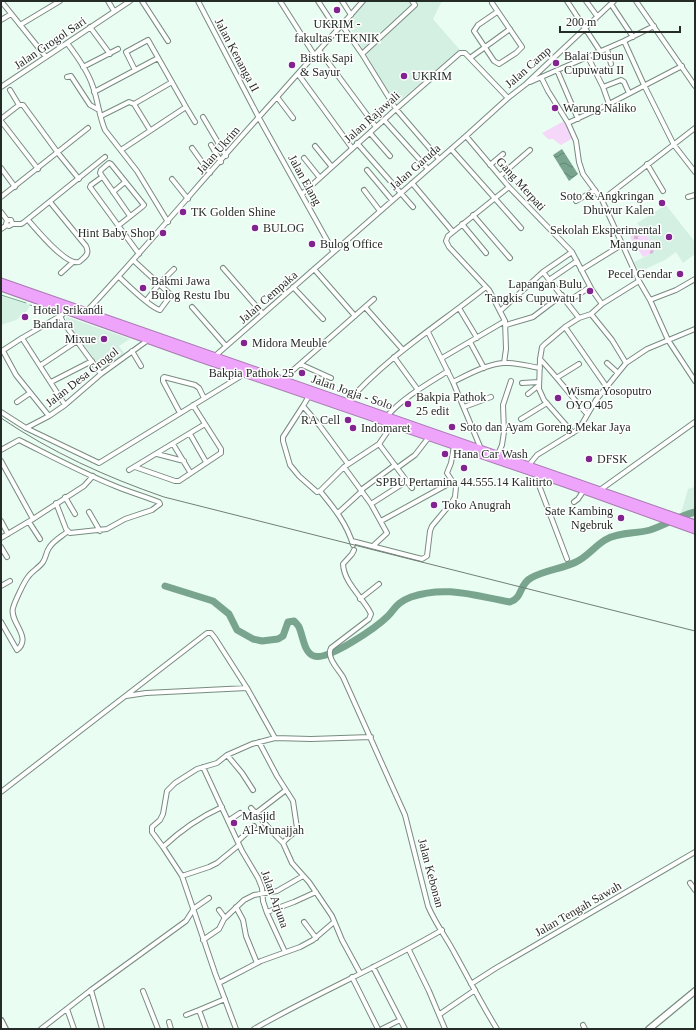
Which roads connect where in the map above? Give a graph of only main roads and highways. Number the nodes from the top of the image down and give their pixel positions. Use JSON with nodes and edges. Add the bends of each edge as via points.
{"nodes":[{"id":1,"x":1,"y":282,"type":"edge"},
{"id":2,"x":1,"y":288,"type":"edge"},
{"id":3,"x":31,"y":295,"type":"junction"},
{"id":4,"x":346,"y":405,"type":"junction"},
{"id":5,"x":568,"y":482,"type":"junction"},
{"id":6,"x":684,"y":523,"type":"junction"},
{"id":7,"x":695,"y":524,"type":"edge"},
{"id":8,"x":695,"y":530,"type":"edge"}],
"edges":[{"from":1,"to":3,"type":"highway","name":"Jalan Jogja - Solo"},
{"from":2,"to":3,"type":"highway","name":"Jalan Jogja - Solo"},
{"from":3,"to":4,"type":"highway","name":"Jalan Jogja - Solo","via":[[283,379]]},
{"from":3,"to":4,"type":"highway","name":"Jalan Jogja - Solo","via":[[65,310],[308,396]]},
{"from":4,"to":5,"type":"highway","name":"Jalan Jogja - Solo","via":[[387,416],[498,454]]},
{"from":4,"to":5,"type":"highway","name":"Jalan Jogja - Solo","via":[[392,425]]},
{"from":5,"to":6,"type":"highway","name":"Jalan Jogja - Solo","via":[[663,518]]},
{"from":5,"to":6,"type":"highway","name":"Jalan Jogja - Solo","via":[[600,490]]},
{"from":6,"to":7,"type":"highway","name":"Jalan Jogja - Solo"},
{"from":6,"to":8,"type":"highway","name":"Jalan Jogja - Solo"}]}
